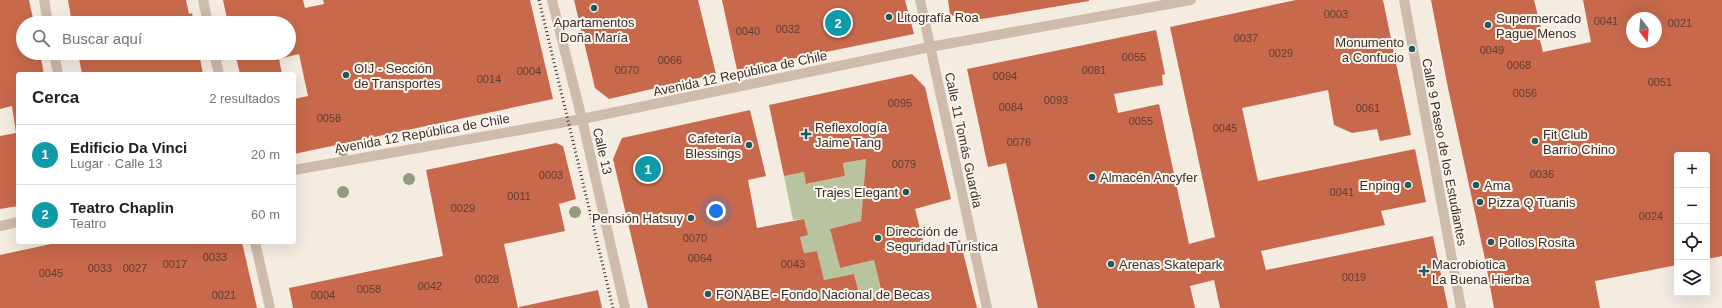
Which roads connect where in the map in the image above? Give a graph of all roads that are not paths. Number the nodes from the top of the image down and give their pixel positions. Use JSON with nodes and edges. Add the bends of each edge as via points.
{"nodes":[{"id":1,"x":44,"y":0,"type":"edge"},
{"id":2,"x":203,"y":0,"type":"edge"},
{"id":3,"x":552,"y":0,"type":"edge"},
{"id":4,"x":920,"y":0,"type":"edge"},
{"id":5,"x":1191,"y":0,"type":"edge"},
{"id":6,"x":1404,"y":0,"type":"edge"},
{"id":7,"x":47,"y":16,"type":"edge"},
{"id":8,"x":206,"y":16,"type":"edge"},
{"id":9,"x":930,"y":47,"type":"junction"},
{"id":10,"x":55,"y":60,"type":"edge"},
{"id":11,"x":216,"y":60,"type":"edge"},
{"id":12,"x":58,"y":72,"type":"edge"},
{"id":13,"x":219,"y":72,"type":"edge"},
{"id":14,"x":582,"y":119,"type":"junction"},
{"id":15,"x":296,"y":170,"type":"edge"},
{"id":16,"x":16,"y":222,"type":"edge"},
{"id":17,"x":0,"y":226,"type":"edge"},
{"id":18,"x":255,"y":244,"type":"edge"},
{"id":19,"x":270,"y":308,"type":"edge"},
{"id":20,"x":625,"y":308,"type":"edge"},
{"id":21,"x":987,"y":308,"type":"edge"},
{"id":22,"x":1461,"y":308,"type":"edge"}],
"edges":[{"from":1,"to":7,"type":"street"},
{"from":2,"to":8,"type":"street"},
{"from":3,"to":14,"type":"street","name":"Calle 13"},
{"from":4,"to":9,"type":"street","name":"Calle 11 Tomás Guardia"},
{"from":5,"to":9,"type":"street","name":"Avenida 12 República de Chile"},
{"from":6,"to":22,"type":"street","name":"Calle 9 Paseo de los Estudiantes"},
{"from":9,"to":14,"type":"street","name":"Avenida 12 República de Chile"},
{"from":9,"to":21,"type":"street","name":"Calle 11 Tomás Guardia"},
{"from":10,"to":12,"type":"street"},
{"from":11,"to":13,"type":"street"},
{"from":14,"to":15,"type":"street","name":"Avenida 12 República de Chile"},
{"from":14,"to":20,"type":"street","name":"Calle 13"},
{"from":16,"to":17,"type":"street"},
{"from":18,"to":19,"type":"street"}]}
